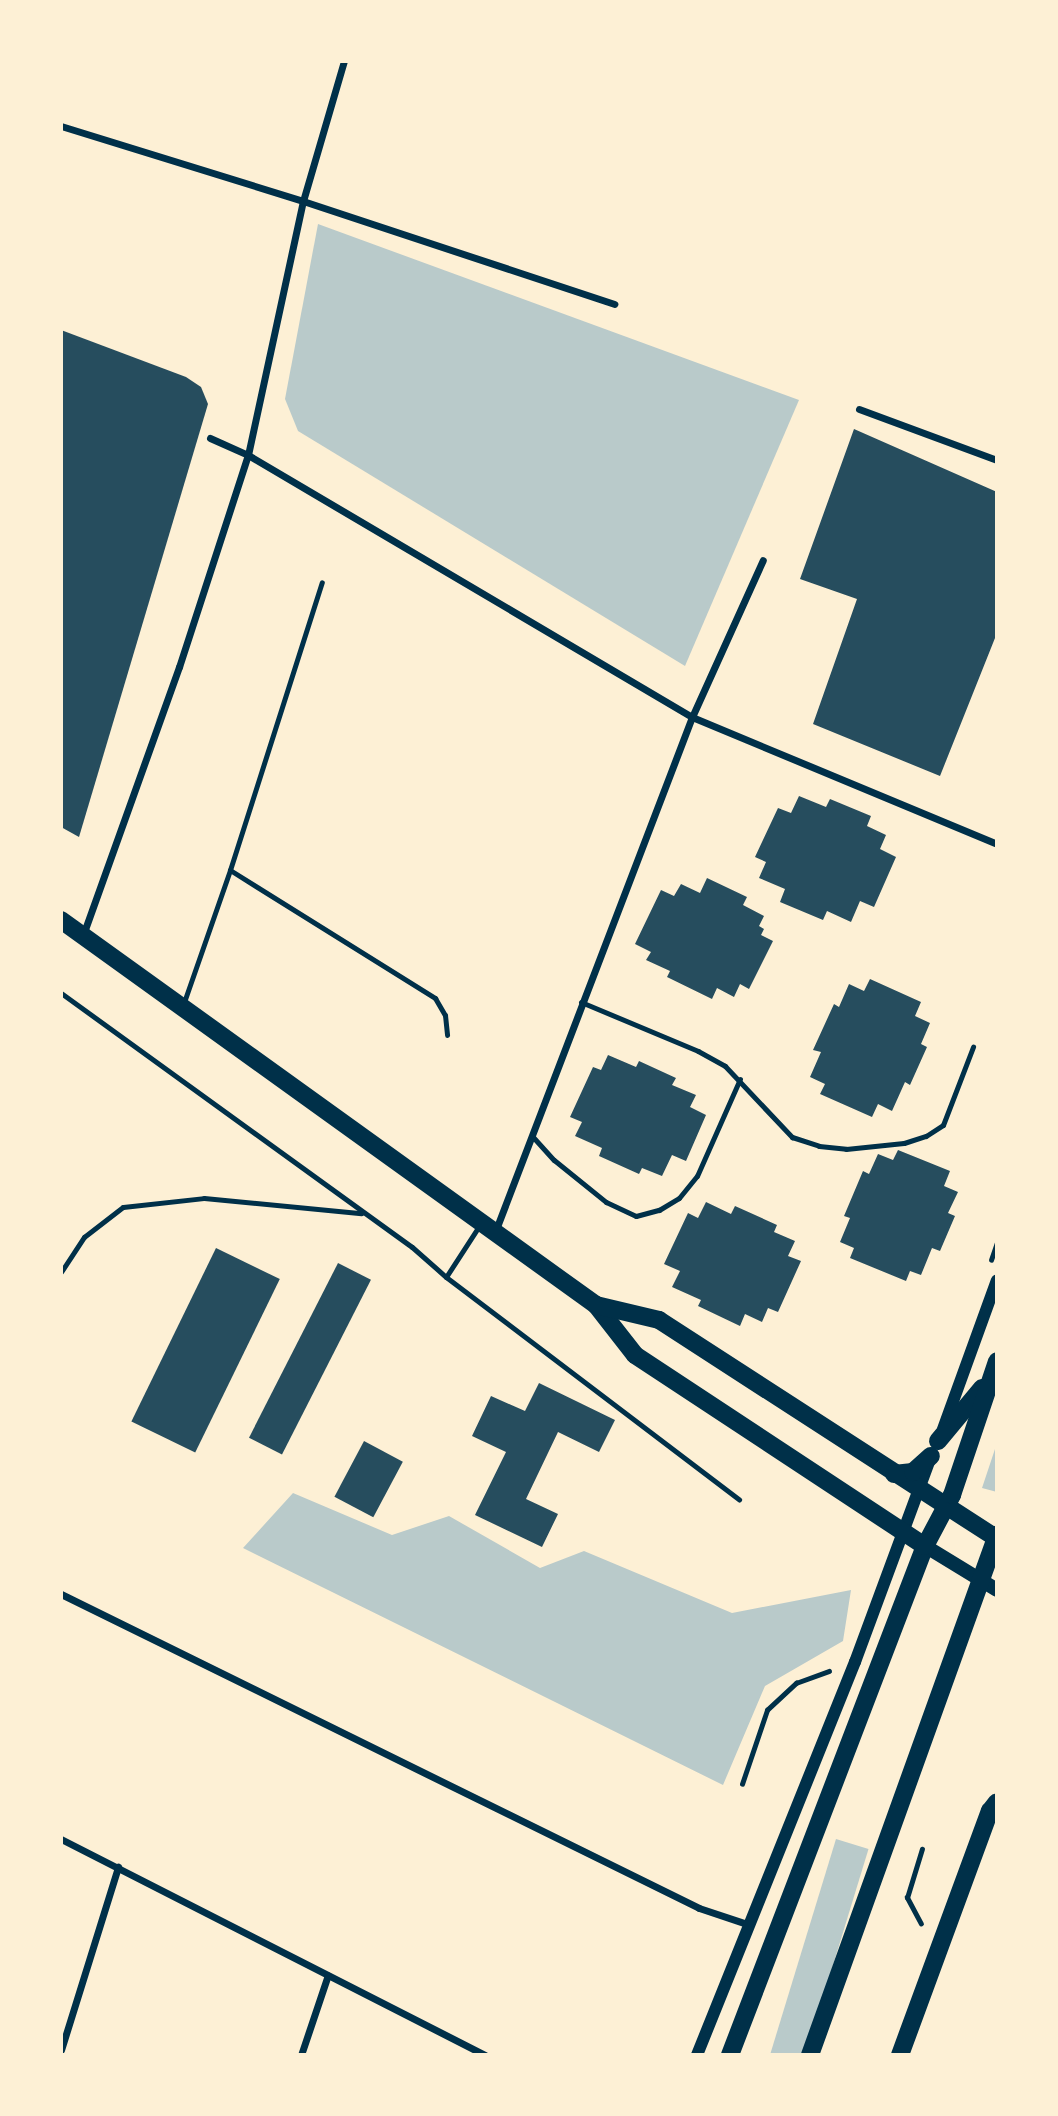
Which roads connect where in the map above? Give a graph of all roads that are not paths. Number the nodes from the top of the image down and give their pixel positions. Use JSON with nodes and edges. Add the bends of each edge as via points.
{"nodes":[{"id":1,"x":344,"y":61,"type":"edge"},
{"id":2,"x":61,"y":126,"type":"edge"},
{"id":3,"x":303,"y":201,"type":"junction"},
{"id":4,"x":614,"y":304,"type":"dead end"},
{"id":5,"x":859,"y":409,"type":"dead end"},
{"id":6,"x":210,"y":438,"type":"dead end"},
{"id":7,"x":248,"y":455,"type":"junction"},
{"id":8,"x":997,"y":460,"type":"edge"},
{"id":9,"x":763,"y":560,"type":"dead end"},
{"id":10,"x":322,"y":582,"type":"dead end"},
{"id":11,"x":692,"y":717,"type":"junction"},
{"id":12,"x":996,"y":841,"type":"edge"},
{"id":13,"x":230,"y":870,"type":"junction"},
{"id":14,"x":61,"y":920,"type":"edge"},
{"id":15,"x":82,"y":936,"type":"junction"},
{"id":16,"x":61,"y":993,"type":"edge"},
{"id":17,"x":581,"y":1002,"type":"junction"},
{"id":18,"x":182,"y":1008,"type":"junction"},
{"id":19,"x":447,"y":1035,"type":"dead end"},
{"id":20,"x":973,"y":1047,"type":"dead end"},
{"id":21,"x":740,"y":1079,"type":"junction"},
{"id":22,"x":533,"y":1137,"type":"junction"},
{"id":23,"x":365,"y":1213,"type":"junction"},
{"id":24,"x":488,"y":1228,"type":"junction"},
{"id":25,"x":61,"y":1272,"type":"edge"},
{"id":26,"x":446,"y":1277,"type":"junction"},
{"id":27,"x":997,"y":1280,"type":"edge"},
{"id":28,"x":596,"y":1305,"type":"junction"},
{"id":29,"x":994,"y":1369,"type":"edge"},
{"id":30,"x":935,"y":1449,"type":"junction"},
{"id":31,"x":894,"y":1474,"type":"junction"},
{"id":32,"x":919,"y":1490,"type":"junction"},
{"id":33,"x":739,"y":1499,"type":"dead end"},
{"id":34,"x":947,"y":1508,"type":"junction"},
{"id":35,"x":903,"y":1532,"type":"junction"},
{"id":36,"x":996,"y":1537,"type":"edge"},
{"id":37,"x":925,"y":1546,"type":"junction"},
{"id":38,"x":979,"y":1579,"type":"junction"},
{"id":39,"x":997,"y":1590,"type":"edge"},
{"id":40,"x":61,"y":1594,"type":"edge"},
{"id":41,"x":997,"y":1802,"type":"edge"},
{"id":42,"x":61,"y":1839,"type":"edge"},
{"id":43,"x":118,"y":1867,"type":"junction"},
{"id":44,"x":747,"y":1924,"type":"junction"},
{"id":45,"x":328,"y":1975,"type":"junction"},
{"id":46,"x":61,"y":2050,"type":"edge"},
{"id":47,"x":302,"y":2055,"type":"edge"},
{"id":48,"x":485,"y":2055,"type":"edge"},
{"id":49,"x":697,"y":2055,"type":"edge"},
{"id":50,"x":730,"y":2055,"type":"edge"},
{"id":51,"x":810,"y":2055,"type":"edge"},
{"id":52,"x":900,"y":2055,"type":"edge"}],
"edges":[{"from":1,"to":3,"type":"street"},
{"from":2,"to":3,"type":"street"},
{"from":3,"to":4,"type":"street"},
{"from":3,"to":7,"type":"street"},
{"from":5,"to":8,"type":"street"},
{"from":6,"to":7,"type":"street"},
{"from":7,"to":11,"type":"street"},
{"from":7,"to":15,"type":"street","via":[[179,667]]},
{"from":9,"to":11,"type":"street"},
{"from":10,"to":13,"type":"lane"},
{"from":11,"to":12,"type":"street"},
{"from":11,"to":17,"type":"street"},
{"from":13,"to":18,"type":"lane"},
{"from":13,"to":19,"type":"lane","via":[[435,998],[445,1014]]},
{"from":14,"to":15,"type":"main road"},
{"from":15,"to":18,"type":"main road"},
{"from":16,"to":23,"type":"lane"},
{"from":17,"to":21,"type":"lane","via":[[698,1051]]},
{"from":17,"to":22,"type":"street"},
{"from":18,"to":24,"type":"main road"},
{"from":20,"to":21,"type":"lane","via":[[943,1125],[904,1143],[846,1149],[792,1137]]},
{"from":21,"to":22,"type":"lane","via":[[697,1176],[679,1198],[659,1210],[636,1216],[606,1202]]},
{"from":22,"to":24,"type":"street"},
{"from":23,"to":25,"type":"lane","via":[[204,1198],[123,1207],[85,1237]]},
{"from":23,"to":26,"type":"lane"},
{"from":24,"to":26,"type":"lane"},
{"from":24,"to":28,"type":"main road"},
{"from":26,"to":33,"type":"lane"},
{"from":27,"to":30,"type":"street"},
{"from":28,"to":31,"type":"main road","via":[[659,1320]]},
{"from":28,"to":35,"type":"main road","via":[[635,1355]]},
{"from":29,"to":30,"type":"main road"},
{"from":29,"to":34,"type":"main road"},
{"from":30,"to":31,"type":"main road","via":[[913,1472]]},
{"from":30,"to":32,"type":"street"},
{"from":31,"to":32,"type":"main road"},
{"from":32,"to":34,"type":"main road"},
{"from":32,"to":35,"type":"street"},
{"from":34,"to":36,"type":"main road"},
{"from":34,"to":37,"type":"main road"},
{"from":35,"to":37,"type":"main road"},
{"from":35,"to":44,"type":"street"},
{"from":36,"to":38,"type":"main road"},
{"from":37,"to":38,"type":"main road"},
{"from":37,"to":50,"type":"main road"},
{"from":38,"to":39,"type":"main road"},
{"from":38,"to":51,"type":"main road"},
{"from":40,"to":44,"type":"street","via":[[699,1908]]},
{"from":41,"to":52,"type":"main road"},
{"from":42,"to":43,"type":"street"},
{"from":43,"to":45,"type":"street"},
{"from":43,"to":46,"type":"street"},
{"from":44,"to":49,"type":"street"},
{"from":45,"to":47,"type":"street"},
{"from":45,"to":48,"type":"street"}]}
